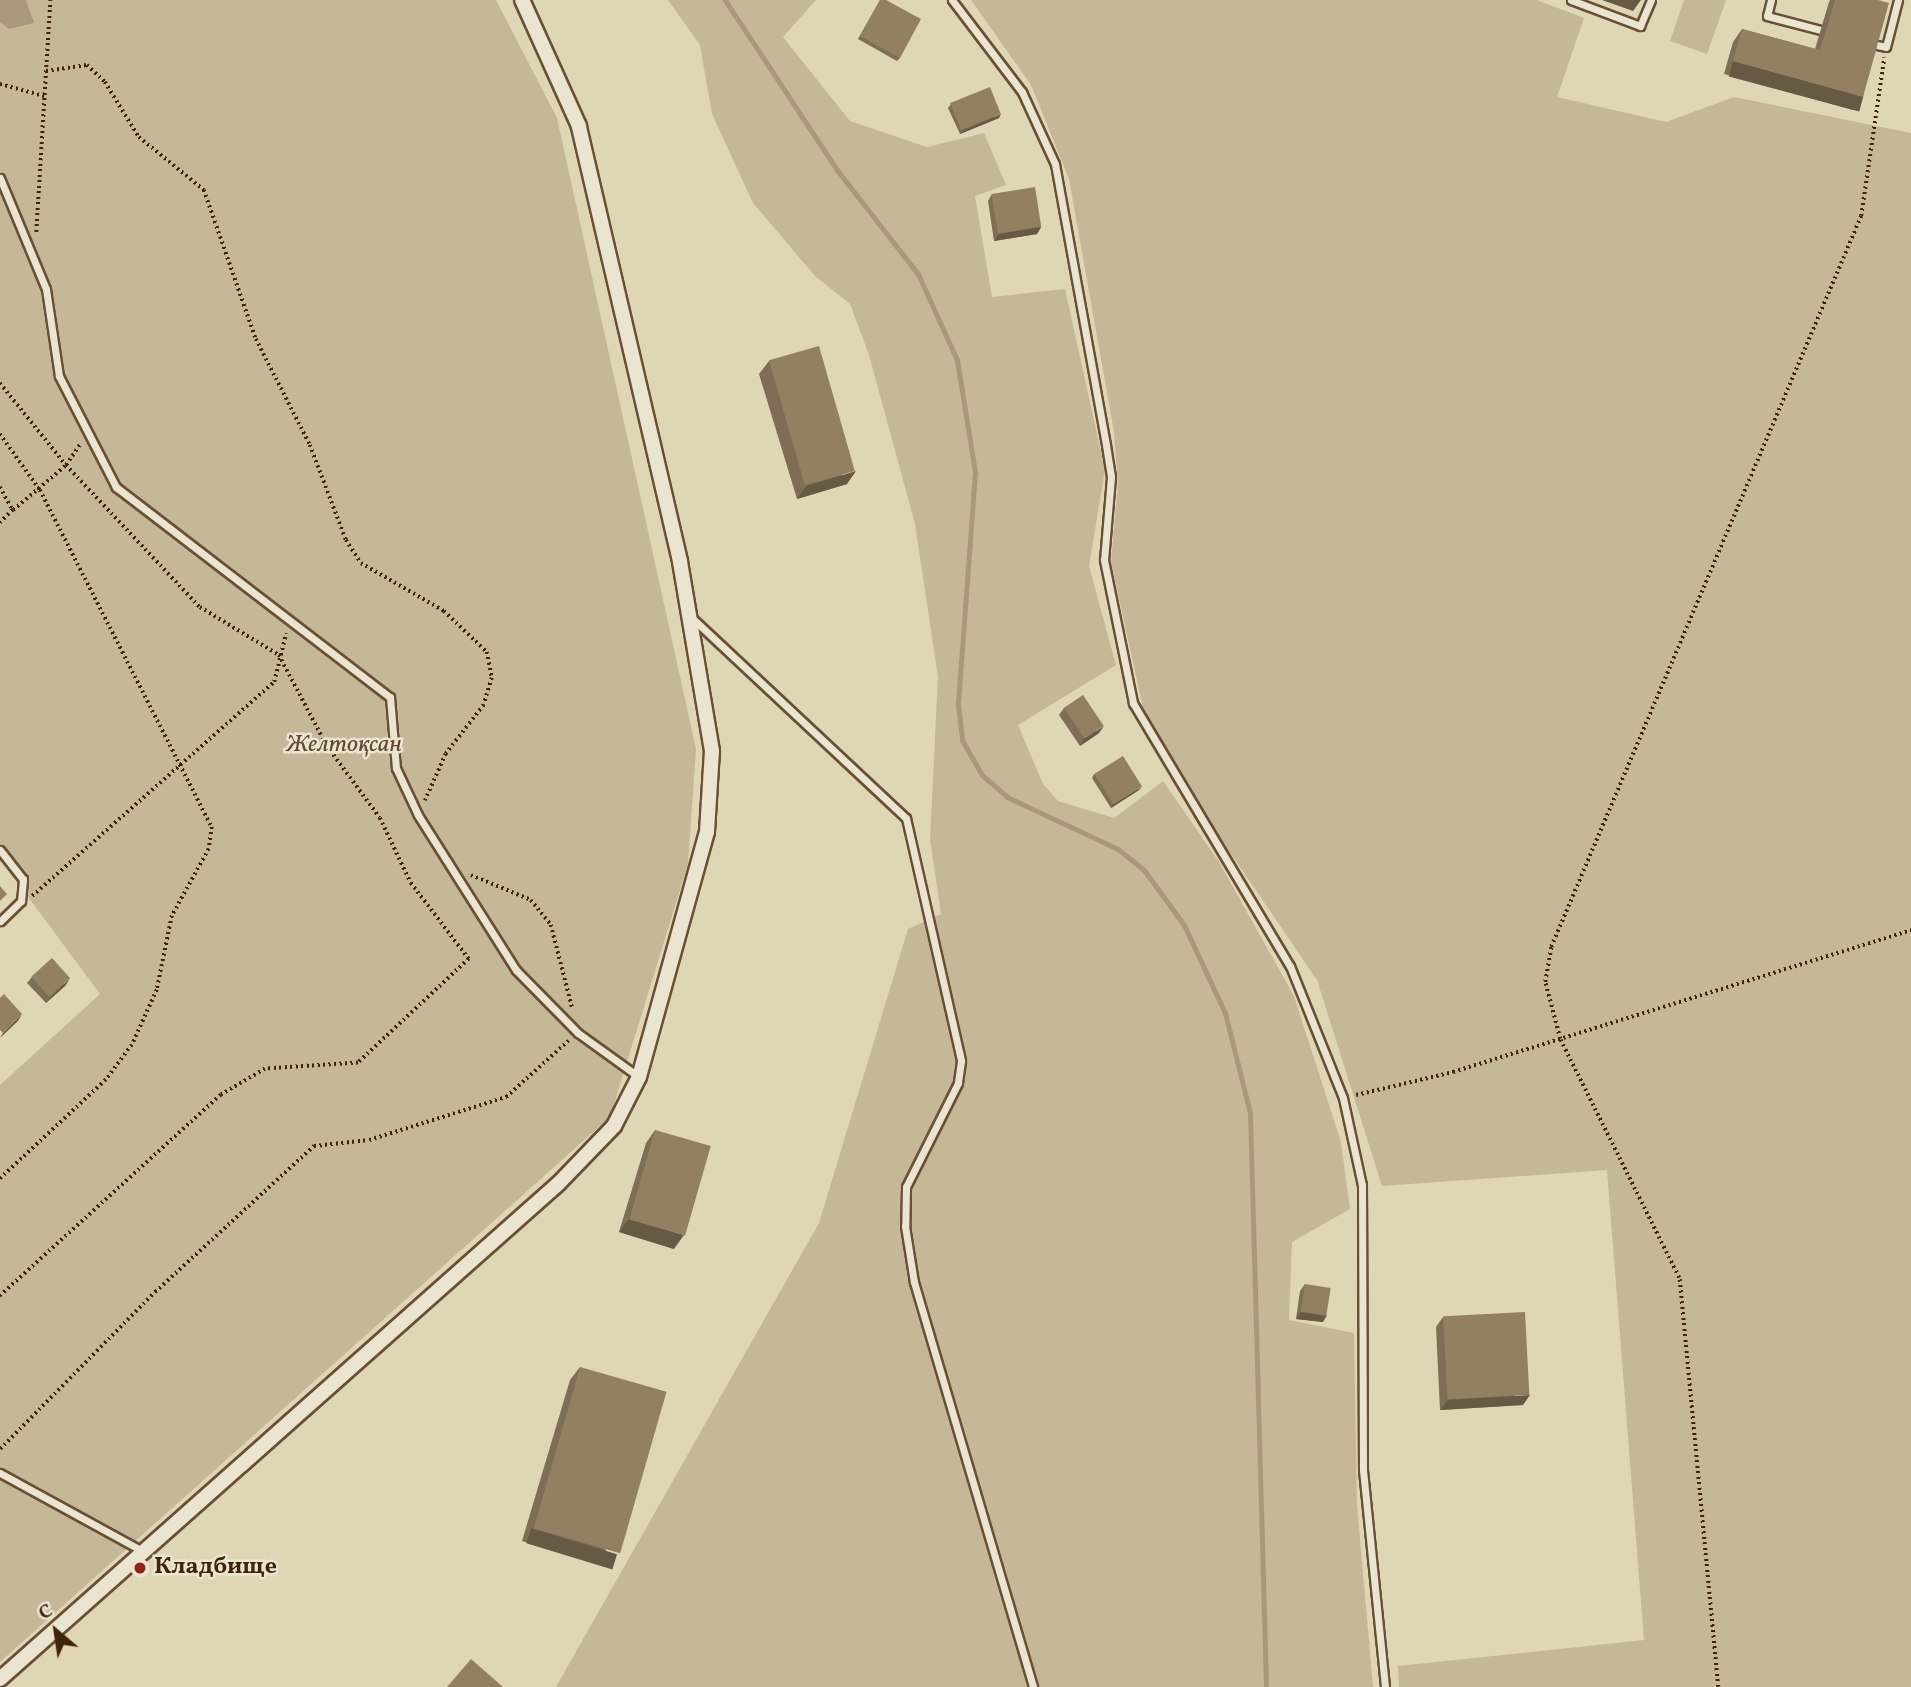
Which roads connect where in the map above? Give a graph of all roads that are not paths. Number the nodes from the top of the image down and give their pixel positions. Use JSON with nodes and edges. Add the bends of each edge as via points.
{"nodes":[{"id":1,"x":522,"y":0,"type":"edge"},
{"id":2,"x":952,"y":0,"type":"edge"},
{"id":3,"x":1571,"y":0,"type":"edge"},
{"id":4,"x":1651,"y":0,"type":"edge"},
{"id":5,"x":1771,"y":0,"type":"edge"},
{"id":6,"x":1898,"y":0,"type":"edge"},
{"id":7,"x":1821,"y":30,"type":"dead end"},
{"id":8,"x":1872,"y":44,"type":"edge"},
{"id":9,"x":0,"y":178,"type":"edge"},
{"id":10,"x":688,"y":614,"type":"junction"},
{"id":11,"x":0,"y":849,"type":"edge"},
{"id":12,"x":0,"y":920,"type":"edge"},
{"id":13,"x":639,"y":1077,"type":"junction"},
{"id":14,"x":0,"y":1473,"type":"edge"},
{"id":15,"x":144,"y":1552,"type":"junction"},
{"id":16,"x":0,"y":1679,"type":"edge"},
{"id":17,"x":1033,"y":1687,"type":"edge"},
{"id":18,"x":1385,"y":1687,"type":"edge"}],
"edges":[{"from":1,"to":10,"type":"street","via":[[579,126]]},
{"from":2,"to":18,"type":"lane","via":[[1023,92],[1055,164],[1108,455],[1104,560],[1133,703],[1290,966],[1343,1098],[1362,1185],[1363,1470]]},
{"from":3,"to":4,"type":"lane","via":[[1640,26]]},
{"from":5,"to":7,"type":"lane","via":[[1767,16]]},
{"from":6,"to":8,"type":"lane","via":[[1886,47]]},
{"from":9,"to":13,"type":"lane","via":[[34,259],[59,376],[85,436],[116,487],[390,697],[397,768],[418,815],[516,970],[578,1033]]},
{"from":10,"to":13,"type":"street","via":[[712,751],[707,832]]},
{"from":10,"to":17,"type":"lane","via":[[906,818],[961,1061],[958,1083],[906,1187],[905,1226],[914,1282]]},
{"from":11,"to":12,"type":"lane","via":[[23,879],[21,901]]},
{"from":13,"to":15,"type":"street","via":[[614,1126],[559,1184]]},
{"from":14,"to":15,"type":"lane"},
{"from":15,"to":16,"type":"street"}]}
